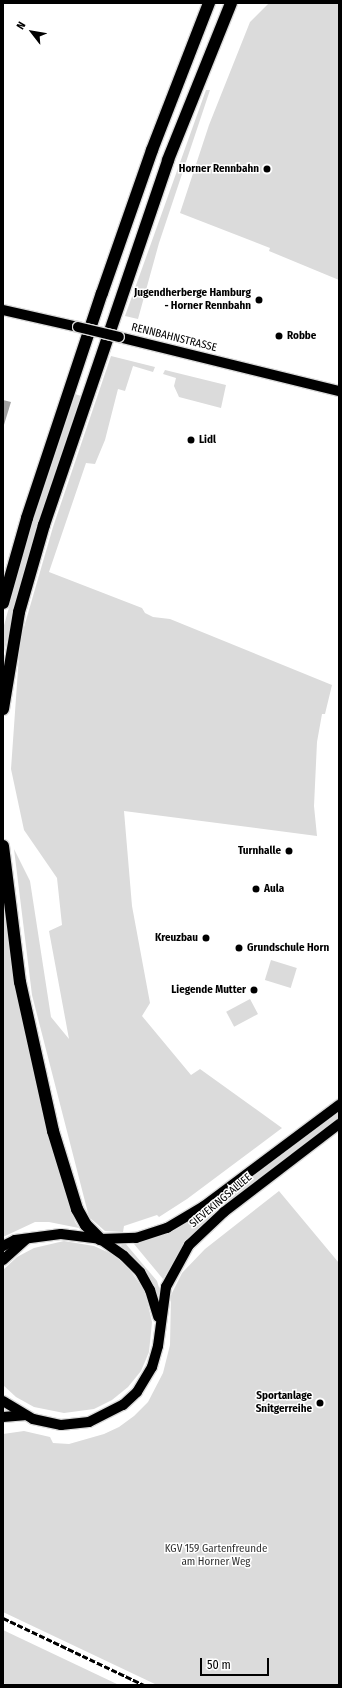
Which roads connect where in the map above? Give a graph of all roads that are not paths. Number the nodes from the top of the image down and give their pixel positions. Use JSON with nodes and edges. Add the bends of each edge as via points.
{"nodes":[{"id":1,"x":209,"y":3,"type":"edge"},
{"id":2,"x":231,"y":3,"type":"edge"},
{"id":3,"x":3,"y":310,"type":"edge"},
{"id":4,"x":339,"y":391,"type":"edge"},
{"id":5,"x":3,"y":603,"type":"edge"},
{"id":6,"x":3,"y":709,"type":"edge"},
{"id":7,"x":3,"y":846,"type":"edge"},
{"id":8,"x":339,"y":1105,"type":"edge"},
{"id":9,"x":339,"y":1124,"type":"edge"},
{"id":10,"x":26,"y":1239,"type":"junction"},
{"id":11,"x":100,"y":1239,"type":"junction"},
{"id":12,"x":3,"y":1246,"type":"edge"},
{"id":13,"x":3,"y":1260,"type":"edge"},
{"id":14,"x":160,"y":1325,"type":"junction"},
{"id":15,"x":3,"y":1401,"type":"edge"},
{"id":16,"x":24,"y":1415,"type":"junction"},
{"id":17,"x":3,"y":1417,"type":"edge"}],
"edges":[{"from":1,"to":5,"type":"highway","via":[[152,150],[102,293],[27,518]]},
{"from":2,"to":6,"type":"highway","via":[[168,160],[44,525],[19,612]]},
{"from":3,"to":4,"type":"main road","name":"RENNBAHNSTRASSE","bridge":true},
{"from":7,"to":11,"type":"highway","via":[[20,982],[53,1131],[80,1216]]},
{"from":8,"to":11,"type":"main road","name":"SIEVEKINGSALLEE","via":[[179,1222],[156,1233],[136,1238]]},
{"from":9,"to":14,"type":"main road","name":"SIEVEKINGSALLEE","via":[[224,1212],[189,1245],[166,1287]]},
{"from":10,"to":11,"type":"main road","name":"SIEVEKINGSALLEE","via":[[61,1234]]},
{"from":10,"to":12,"type":"main road","name":"SIEVEKINGSALLEE","via":[[15,1240]]},
{"from":10,"to":13,"type":"main road"},
{"from":11,"to":14,"type":"main road","name":"SIEVEKINGSALLEE","via":[[140,1272],[154,1299]]},
{"from":14,"to":16,"type":"main road","name":"SIEVEKINGSALLEE","via":[[158,1346],[148,1376],[137,1392],[115,1410],[94,1420],[70,1424],[42,1422]]},
{"from":15,"to":16,"type":"main road","name":"SIEVEKINGSALLEE"},
{"from":16,"to":17,"type":"main road","name":"SIEVEKINGSALLEE"}]}
